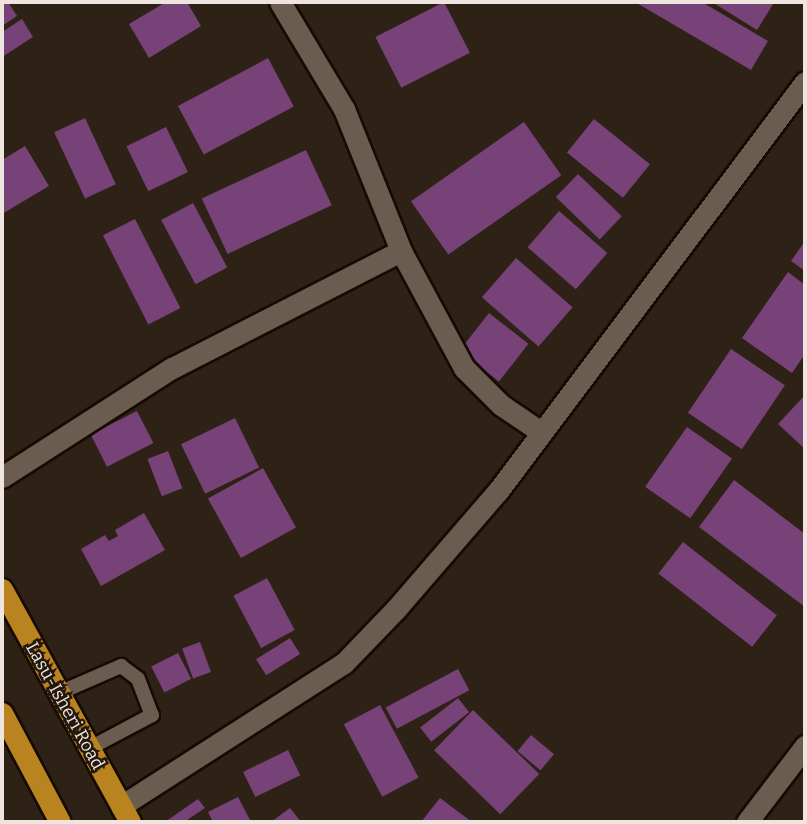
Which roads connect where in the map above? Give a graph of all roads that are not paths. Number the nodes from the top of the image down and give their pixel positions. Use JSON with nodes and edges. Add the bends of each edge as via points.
{"nodes":[{"id":1,"x":280,"y":2,"type":"edge"},
{"id":2,"x":805,"y":82,"type":"edge"},
{"id":3,"x":401,"y":251,"type":"junction"},
{"id":4,"x":541,"y":432,"type":"junction"},
{"id":5,"x":2,"y":477,"type":"edge"},
{"id":6,"x":2,"y":589,"type":"edge"},
{"id":7,"x":59,"y":694,"type":"junction"},
{"id":8,"x":2,"y":713,"type":"edge"},
{"id":9,"x":805,"y":746,"type":"edge"},
{"id":10,"x":90,"y":748,"type":"junction"},
{"id":11,"x":125,"y":814,"type":"edge"},
{"id":12,"x":60,"y":822,"type":"edge"},
{"id":13,"x":747,"y":822,"type":"edge"}],
"edges":[{"from":1,"to":3,"type":"street","via":[[344,109]]},
{"from":2,"to":4,"type":"street"},
{"from":3,"to":4,"type":"street","via":[[464,368],[500,404]]},
{"from":3,"to":5,"type":"street","via":[[172,368]]},
{"from":4,"to":11,"type":"street","via":[[498,491],[344,663]]},
{"from":6,"to":7,"type":"main road","name":"Lasu-Isheri Road"},
{"from":7,"to":10,"type":"main road","name":"Lasu-Isheri Road"},
{"from":7,"to":10,"type":"lane","via":[[121,666],[138,679],[152,715]]},
{"from":8,"to":12,"type":"main road"},
{"from":9,"to":13,"type":"street"},
{"from":10,"to":11,"type":"main road","name":"Lasu-Isheri Road"}]}
